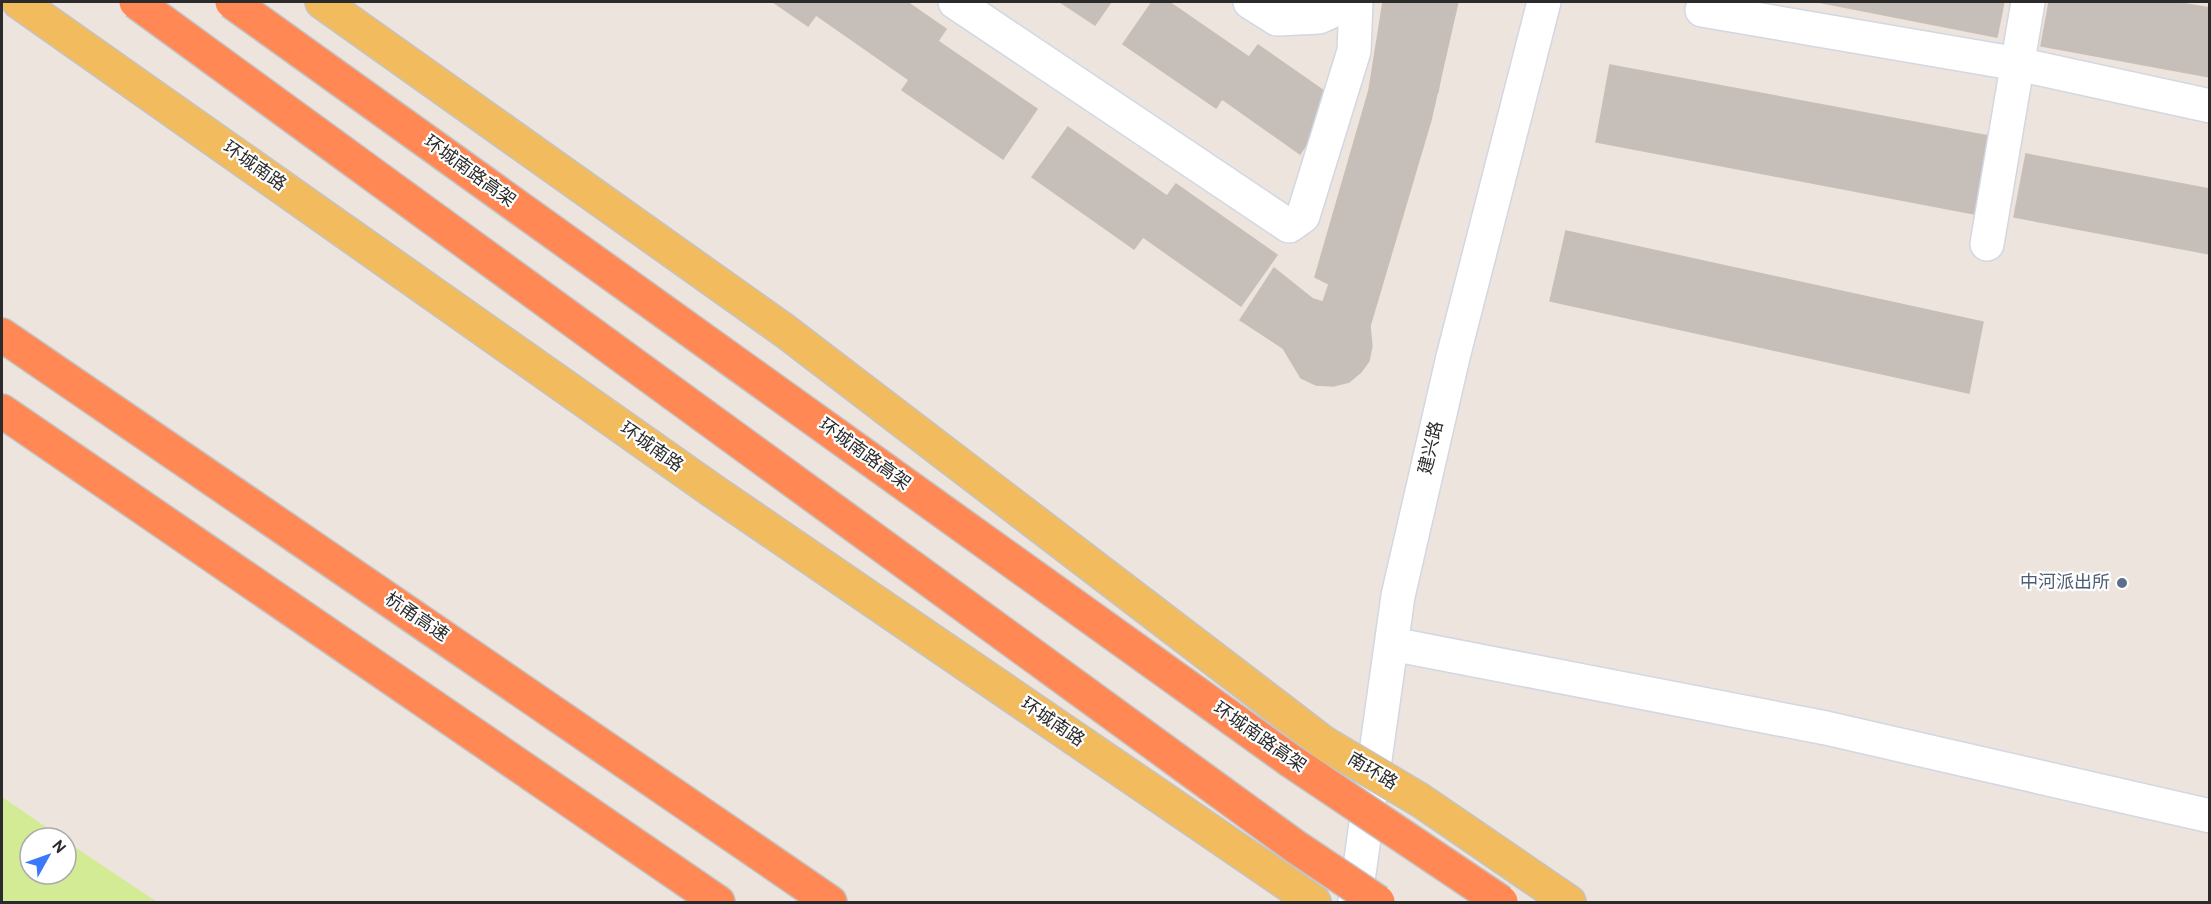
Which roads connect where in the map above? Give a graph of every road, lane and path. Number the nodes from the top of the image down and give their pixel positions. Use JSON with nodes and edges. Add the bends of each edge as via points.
{"nodes":[{"id":1,"x":19,"y":2,"type":"edge"},
{"id":2,"x":136,"y":2,"type":"edge"},
{"id":3,"x":232,"y":2,"type":"edge"},
{"id":4,"x":322,"y":2,"type":"edge"},
{"id":5,"x":955,"y":2,"type":"edge"},
{"id":6,"x":1250,"y":2,"type":"edge"},
{"id":7,"x":1354,"y":2,"type":"edge"},
{"id":8,"x":1544,"y":2,"type":"edge"},
{"id":9,"x":2028,"y":2,"type":"edge"},
{"id":10,"x":1702,"y":10,"type":"dead end"},
{"id":11,"x":2018,"y":64,"type":"junction"},
{"id":12,"x":2210,"y":106,"type":"edge"},
{"id":13,"x":1987,"y":244,"type":"dead end"},
{"id":14,"x":2,"y":335,"type":"edge"},
{"id":15,"x":2,"y":411,"type":"edge"},
{"id":16,"x":1392,"y":644,"type":"junction"},
{"id":17,"x":2210,"y":816,"type":"edge"},
{"id":18,"x":1301,"y":894,"type":"edge"},
{"id":19,"x":718,"y":903,"type":"edge"},
{"id":20,"x":830,"y":903,"type":"edge"},
{"id":21,"x":1355,"y":903,"type":"edge"},
{"id":22,"x":1378,"y":903,"type":"edge"},
{"id":23,"x":1501,"y":903,"type":"edge"},
{"id":24,"x":1569,"y":903,"type":"edge"}],
"edges":[{"from":1,"to":18,"type":"main road","name":"环城南路","via":[[713,491]]},
{"from":2,"to":22,"type":"highway","bridge":true},
{"from":3,"to":23,"type":"highway","name":"环城南路高架","bridge":true,"via":[[1281,754]]},
{"from":4,"to":24,"type":"main road","name":"南环路","bridge":true,"via":[[785,331],[1324,744],[1420,800]]},
{"from":5,"to":7,"type":"street","via":[[1289,226],[1303,216],[1354,51]]},
{"from":6,"to":7,"type":"street","via":[[1277,19],[1319,17]]},
{"from":8,"to":16,"type":"street","name":"建兴路","via":[[1453,357],[1398,596]]},
{"from":9,"to":11,"type":"street"},
{"from":10,"to":11,"type":"street"},
{"from":11,"to":12,"type":"street"},
{"from":11,"to":13,"type":"street"},
{"from":14,"to":20,"type":"highway","name":"杭甬高速"},
{"from":15,"to":19,"type":"highway"},
{"from":16,"to":17,"type":"street","via":[[1826,728]]},
{"from":16,"to":21,"type":"street","name":"建兴路"}]}
